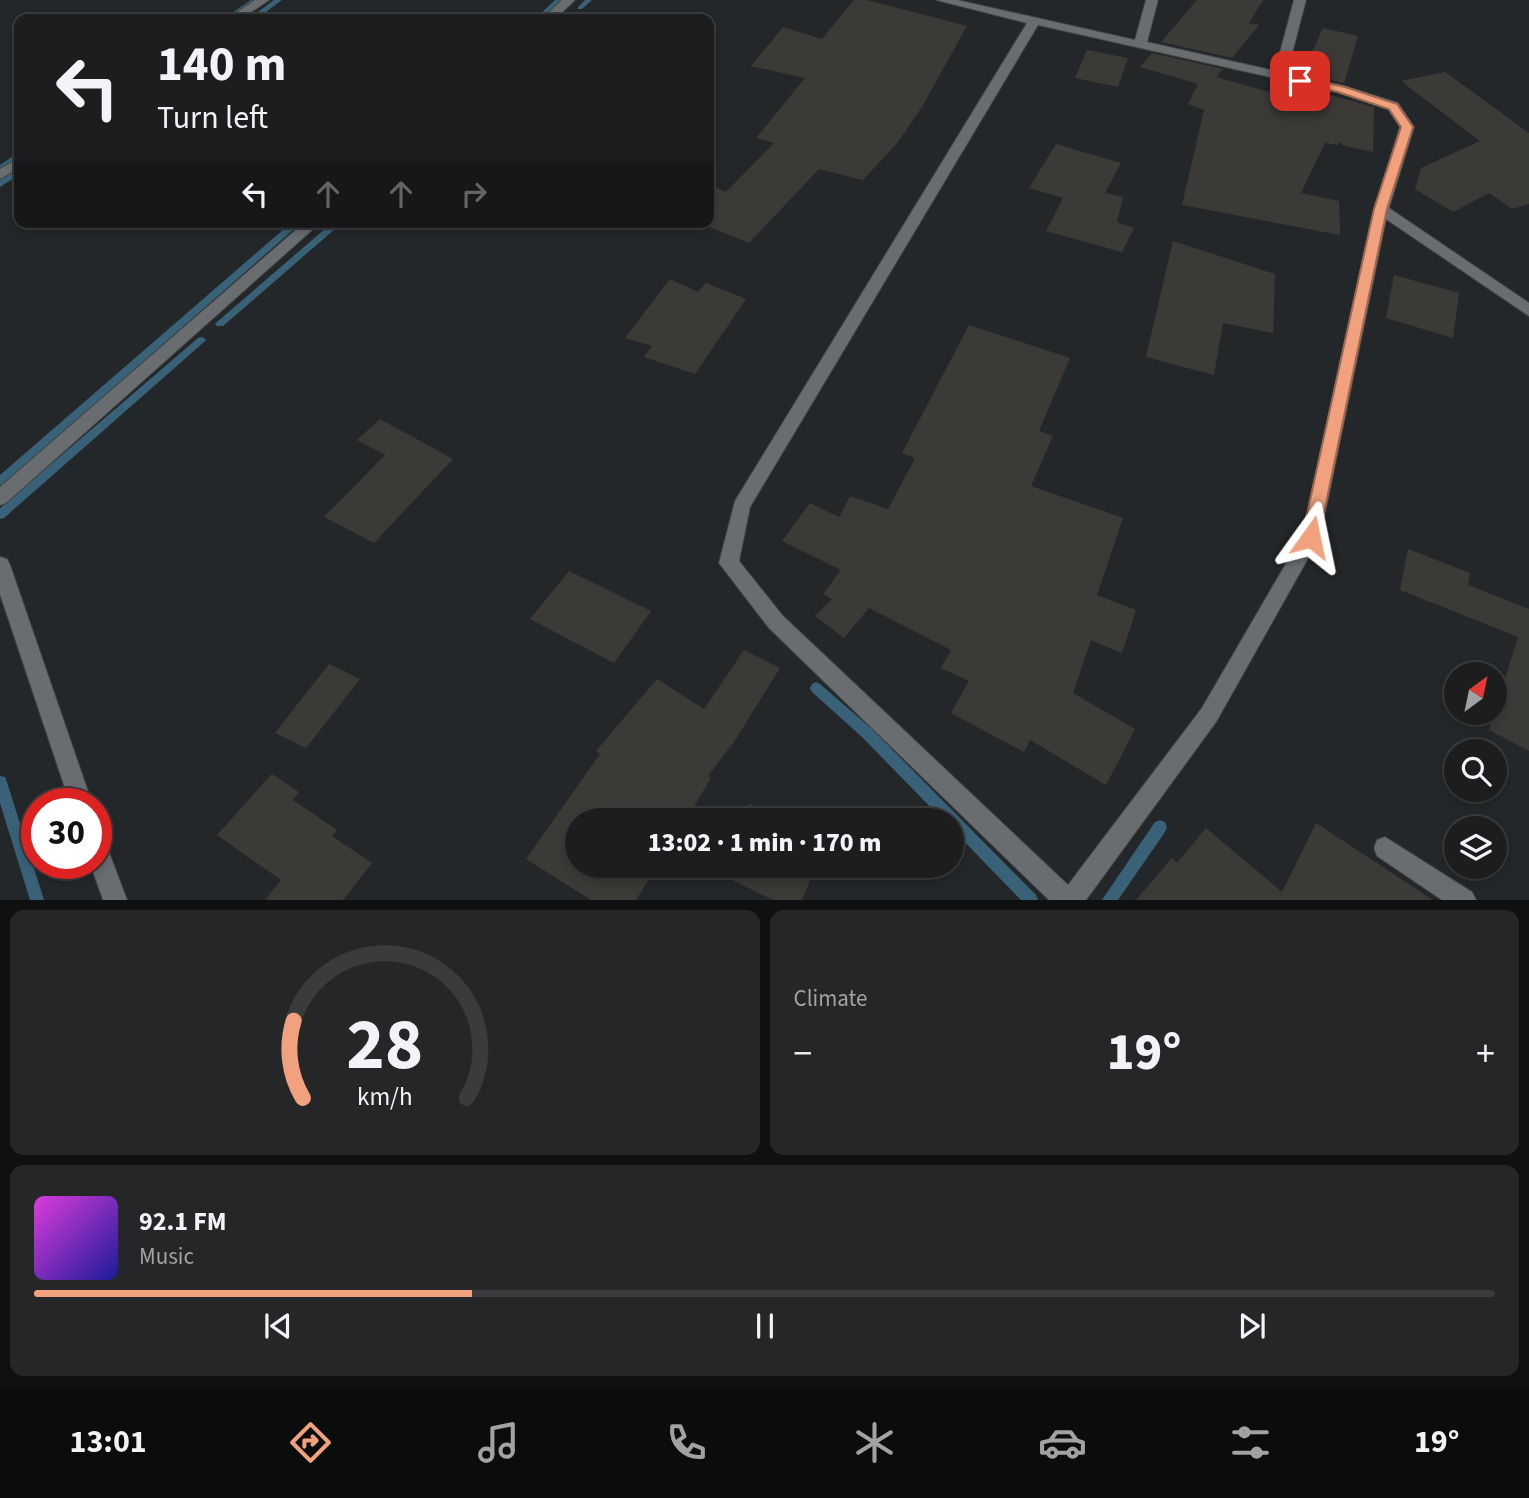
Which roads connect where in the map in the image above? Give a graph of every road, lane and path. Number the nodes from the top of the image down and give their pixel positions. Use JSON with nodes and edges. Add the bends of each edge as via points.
{"nodes":[{"id":1,"x":262,"y":0,"type":"edge"},
{"id":2,"x":569,"y":0,"type":"edge"},
{"id":3,"x":942,"y":0,"type":"edge"},
{"id":4,"x":1152,"y":0,"type":"edge"},
{"id":5,"x":1300,"y":0,"type":"edge"},
{"id":6,"x":241,"y":14,"type":"edge"},
{"id":7,"x":554,"y":14,"type":"edge"},
{"id":8,"x":1034,"y":21,"type":"junction"},
{"id":9,"x":1140,"y":45,"type":"junction"},
{"id":10,"x":1280,"y":76,"type":"junction"},
{"id":11,"x":1381,"y":209,"type":"junction"},
{"id":12,"x":307,"y":228,"type":"edge"},
{"id":13,"x":1529,"y":311,"type":"edge"},
{"id":14,"x":0,"y":498,"type":"edge"},
{"id":15,"x":0,"y":565,"type":"edge"},
{"id":16,"x":76,"y":788,"type":"edge"},
{"id":17,"x":1385,"y":848,"type":"dead end"},
{"id":18,"x":107,"y":879,"type":"edge"},
{"id":19,"x":115,"y":900,"type":"edge"},
{"id":20,"x":1069,"y":900,"type":"edge"},
{"id":21,"x":1464,"y":900,"type":"edge"}],
"edges":[{"from":1,"to":6,"type":"street"},
{"from":2,"to":7,"type":"street"},
{"from":3,"to":8,"type":"street"},
{"from":4,"to":9,"type":"street"},
{"from":5,"to":10,"type":"street"},
{"from":8,"to":9,"type":"street"},
{"from":8,"to":20,"type":"street","via":[[741,506],[729,563],[776,622]]},
{"from":9,"to":10,"type":"street"},
{"from":10,"to":11,"type":"street","via":[[1393,106],[1407,127]]},
{"from":11,"to":13,"type":"street"},
{"from":11,"to":20,"type":"street","via":[[1311,537],[1209,715]]},
{"from":12,"to":14,"type":"street"},
{"from":15,"to":16,"type":"street"},
{"from":17,"to":21,"type":"street"},
{"from":18,"to":19,"type":"street"}]}
